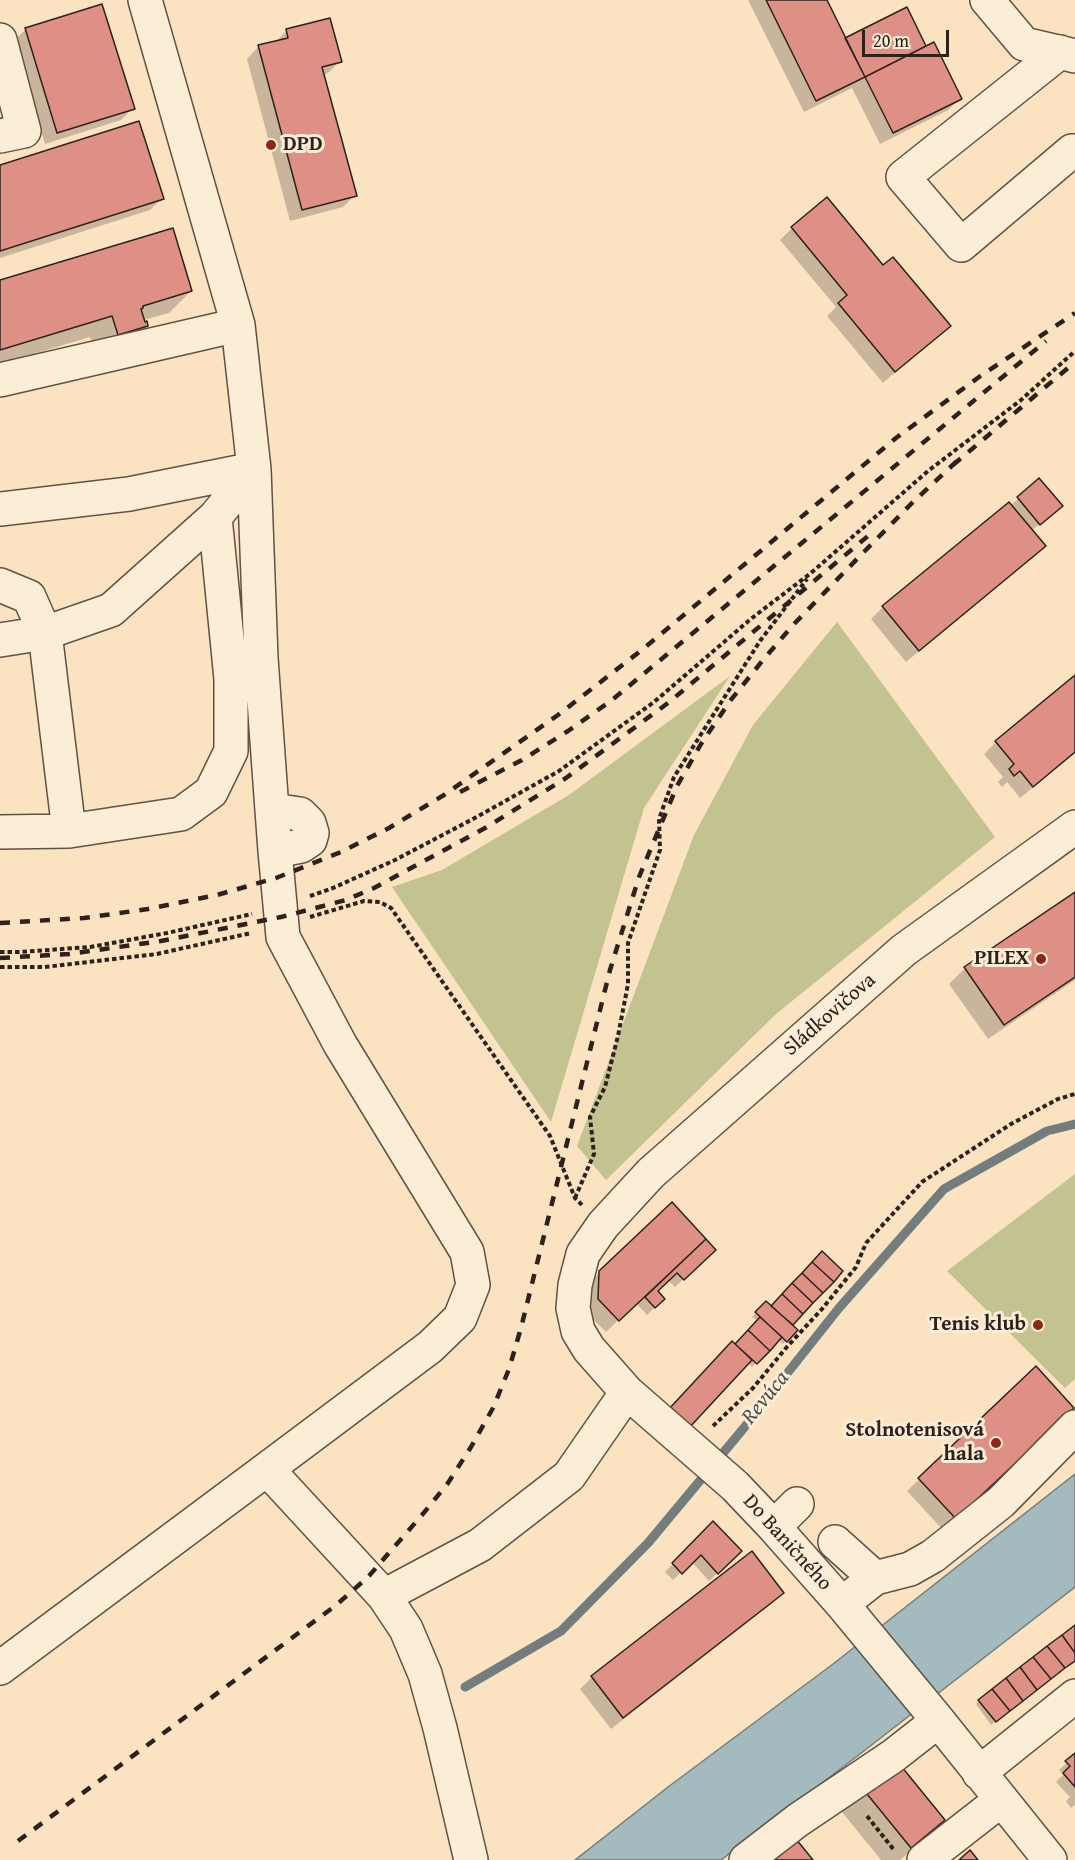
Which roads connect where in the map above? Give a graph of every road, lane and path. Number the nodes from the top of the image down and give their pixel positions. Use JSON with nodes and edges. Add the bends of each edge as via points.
{"nodes":[{"id":1,"x":145,"y":0,"type":"edge"},
{"id":2,"x":987,"y":0,"type":"edge"},
{"id":3,"x":0,"y":40,"type":"edge"},
{"id":4,"x":1068,"y":54,"type":"edge"},
{"id":5,"x":0,"y":136,"type":"edge"},
{"id":6,"x":1075,"y":151,"type":"edge"},
{"id":7,"x":238,"y":325,"type":"junction"},
{"id":8,"x":1075,"y":351,"type":"edge"},
{"id":9,"x":0,"y":380,"type":"edge"},
{"id":10,"x":254,"y":469,"type":"junction"},
{"id":11,"x":0,"y":509,"type":"edge"},
{"id":12,"x":215,"y":517,"type":"junction"},
{"id":13,"x":811,"y":573,"type":"junction"},
{"id":14,"x":0,"y":585,"type":"edge"},
{"id":15,"x":45,"y":633,"type":"junction"},
{"id":16,"x":0,"y":640,"type":"edge"},
{"id":17,"x":1075,"y":827,"type":"edge"},
{"id":18,"x":69,"y":831,"type":"junction"},
{"id":19,"x":0,"y":832,"type":"edge"},
{"id":20,"x":280,"y":905,"type":"junction"},
{"id":21,"x":0,"y":952,"type":"edge"},
{"id":22,"x":1075,"y":1094,"type":"edge"},
{"id":23,"x":575,"y":1198,"type":"dead end"},
{"id":24,"x":603,"y":1225,"type":"joint"},
{"id":25,"x":627,"y":1392,"type":"junction"},
{"id":26,"x":1075,"y":1427,"type":"edge"},
{"id":27,"x":695,"y":1450,"type":"junction"},
{"id":28,"x":267,"y":1469,"type":"junction"},
{"id":29,"x":797,"y":1504,"type":"dead end"},
{"id":30,"x":774,"y":1527,"type":"junction"},
{"id":31,"x":835,"y":1542,"type":"dead end"},
{"id":32,"x":875,"y":1578,"type":"junction"},
{"id":33,"x":384,"y":1596,"type":"junction"},
{"id":34,"x":851,"y":1616,"type":"junction"},
{"id":35,"x":0,"y":1668,"type":"edge"},
{"id":36,"x":1075,"y":1696,"type":"edge"},
{"id":37,"x":934,"y":1715,"type":"junction"},
{"id":38,"x":979,"y":1773,"type":"junction"},
{"id":39,"x":1001,"y":1800,"type":"junction"},
{"id":40,"x":867,"y":1816,"type":"dead end"},
{"id":41,"x":910,"y":1856,"type":"edge"},
{"id":42,"x":471,"y":1860,"type":"edge"},
{"id":43,"x":746,"y":1860,"type":"edge"},
{"id":44,"x":1050,"y":1860,"type":"edge"}],
"edges":[{"from":1,"to":7,"type":"street"},
{"from":2,"to":4,"type":"street","via":[[1024,44]]},
{"from":3,"to":5,"type":"street","via":[[24,131]]},
{"from":4,"to":6,"type":"street","via":[[903,177],[961,245]]},
{"from":7,"to":9,"type":"street"},
{"from":7,"to":10,"type":"street"},
{"from":8,"to":13,"type":"path"},
{"from":10,"to":11,"type":"street","via":[[129,494]]},
{"from":10,"to":12,"type":"street"},
{"from":10,"to":20,"type":"street","via":[[261,658]]},
{"from":12,"to":15,"type":"street","via":[[111,610]]},
{"from":12,"to":18,"type":"street","via":[[231,679],[231,752],[211,792],[181,814]]},
{"from":13,"to":20,"type":"path","via":[[654,702],[559,771],[394,860],[333,888]]},
{"from":13,"to":23,"type":"path","via":[[760,641],[675,777],[659,819],[660,850],[628,943],[628,984],[618,1036],[604,1087],[590,1118],[594,1154]]},
{"from":14,"to":15,"type":"street","via":[[29,597]]},
{"from":15,"to":16,"type":"street"},
{"from":15,"to":18,"type":"street"},
{"from":17,"to":24,"type":"street","name":"Sládkovičova","via":[[904,950],[651,1173]]},
{"from":18,"to":19,"type":"street"},
{"from":20,"to":21,"type":"path","via":[[249,915],[90,947]]},
{"from":20,"to":28,"type":"street","via":[[283,937],[340,1044],[466,1252],[473,1285],[460,1318],[430,1347]]},
{"from":22,"to":27,"type":"path","via":[[1011,1124],[922,1182],[866,1243],[856,1267],[822,1309]]},
{"from":24,"to":25,"type":"street","name":"Do Baničného","via":[[583,1254],[573,1308],[578,1331],[589,1349]]},
{"from":25,"to":27,"type":"street","name":"Do Baničného"},
{"from":25,"to":33,"type":"street","via":[[569,1476],[480,1545]]},
{"from":26,"to":32,"type":"street","via":[[1001,1502],[933,1556],[910,1569]]},
{"from":27,"to":30,"type":"street","name":"Do Baničného"},
{"from":28,"to":33,"type":"street"},
{"from":28,"to":35,"type":"street"},
{"from":29,"to":30,"type":"street"},
{"from":30,"to":34,"type":"street","name":"Do Baničného"},
{"from":31,"to":32,"type":"street"},
{"from":32,"to":34,"type":"street"},
{"from":33,"to":42,"type":"street","via":[[406,1629],[425,1674]]},
{"from":34,"to":37,"type":"street","name":"Do Baničného"},
{"from":36,"to":38,"type":"street"},
{"from":37,"to":38,"type":"street","name":"Do Baničného"},
{"from":37,"to":43,"type":"street","via":[[925,1731],[893,1756]]},
{"from":38,"to":39,"type":"street","name":"Do Baničného"},
{"from":39,"to":41,"type":"street"},
{"from":39,"to":44,"type":"street","name":"Do Baničného"},
{"from":40,"to":41,"type":"path"}]}
